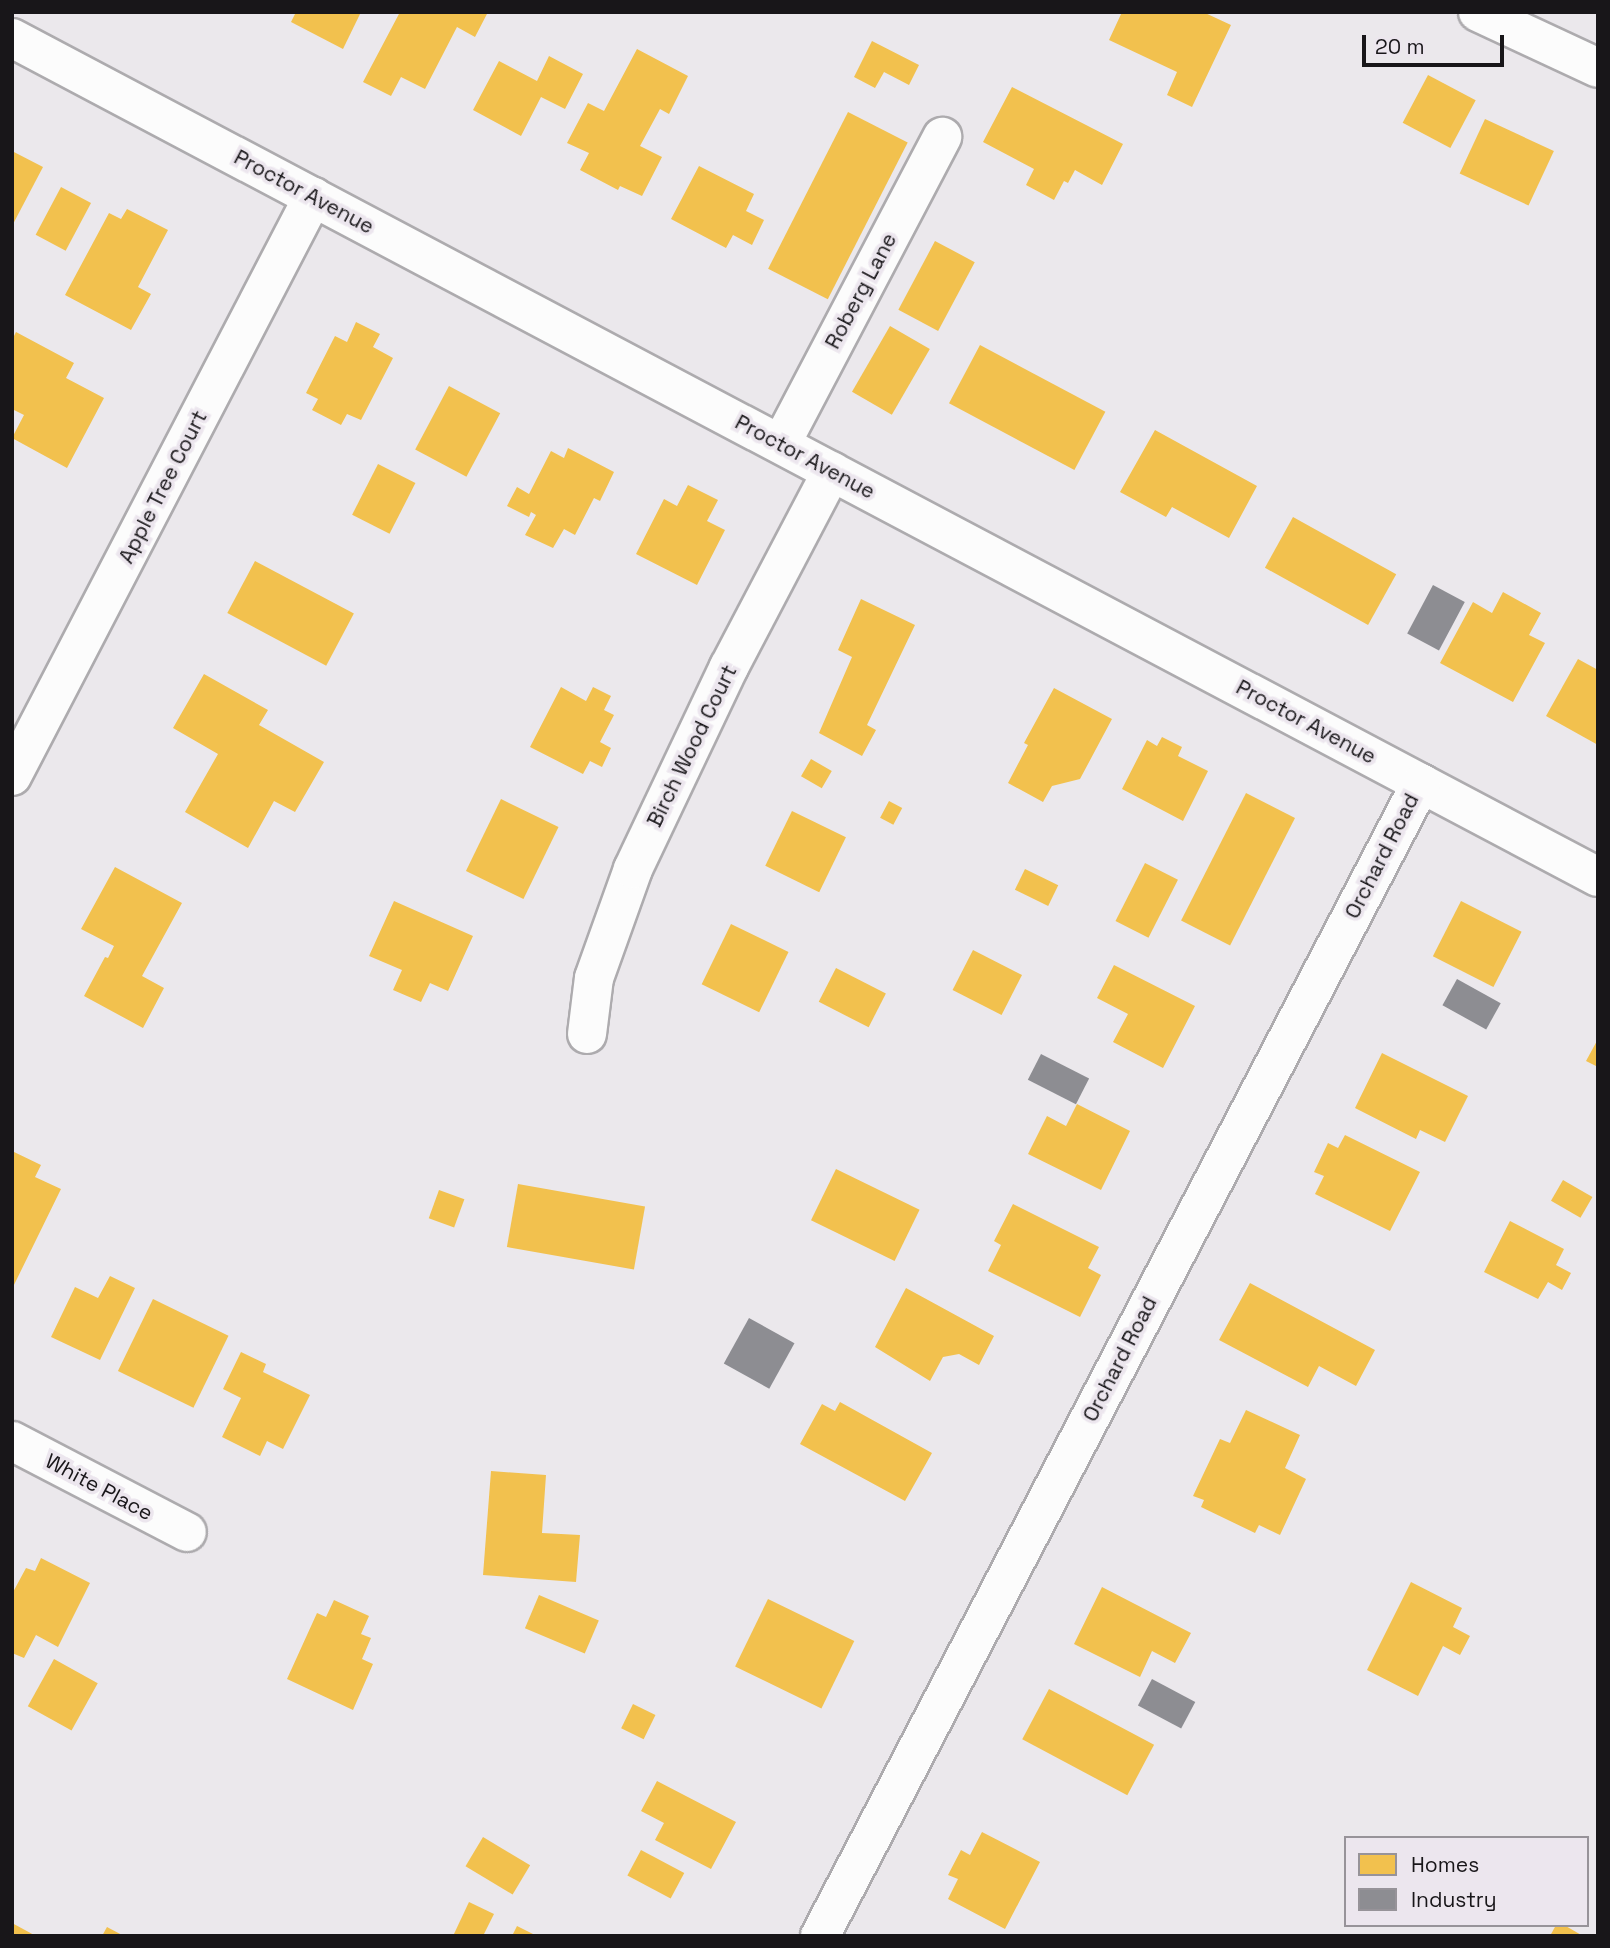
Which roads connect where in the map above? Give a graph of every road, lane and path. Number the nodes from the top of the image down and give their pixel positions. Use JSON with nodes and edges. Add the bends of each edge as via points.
{"nodes":[{"id":1,"x":1478,"y":12,"type":"edge"},
{"id":2,"x":12,"y":38,"type":"edge"},
{"id":3,"x":1598,"y":68,"type":"edge"},
{"id":4,"x":942,"y":137,"type":"dead end"},
{"id":5,"x":313,"y":197,"type":"junction"},
{"id":6,"x":781,"y":444,"type":"junction"},
{"id":7,"x":832,"y":471,"type":"junction"},
{"id":8,"x":12,"y":776,"type":"edge"},
{"id":9,"x":1420,"y":783,"type":"junction"},
{"id":10,"x":1598,"y":877,"type":"edge"},
{"id":11,"x":587,"y":1034,"type":"dead end"},
{"id":12,"x":12,"y":1441,"type":"edge"},
{"id":13,"x":187,"y":1532,"type":"dead end"},
{"id":14,"x":820,"y":1936,"type":"edge"}],
"edges":[{"from":1,"to":3,"type":"street"},
{"from":2,"to":5,"type":"street","name":"Proctor Avenue"},
{"from":4,"to":6,"type":"street","name":"Roberg Lane"},
{"from":5,"to":6,"type":"street","name":"Proctor Avenue"},
{"from":5,"to":8,"type":"street","name":"Apple Tree Court"},
{"from":6,"to":7,"type":"street","name":"Proctor Avenue"},
{"from":7,"to":9,"type":"street","name":"Proctor Avenue"},
{"from":7,"to":11,"type":"street","name":"Birch Wood Court","via":[[729,667],[633,869],[594,978]]},
{"from":9,"to":10,"type":"street","name":"Proctor Avenue"},
{"from":9,"to":14,"type":"street","name":"Orchard Road"},
{"from":12,"to":13,"type":"street","name":"White Place"}]}
